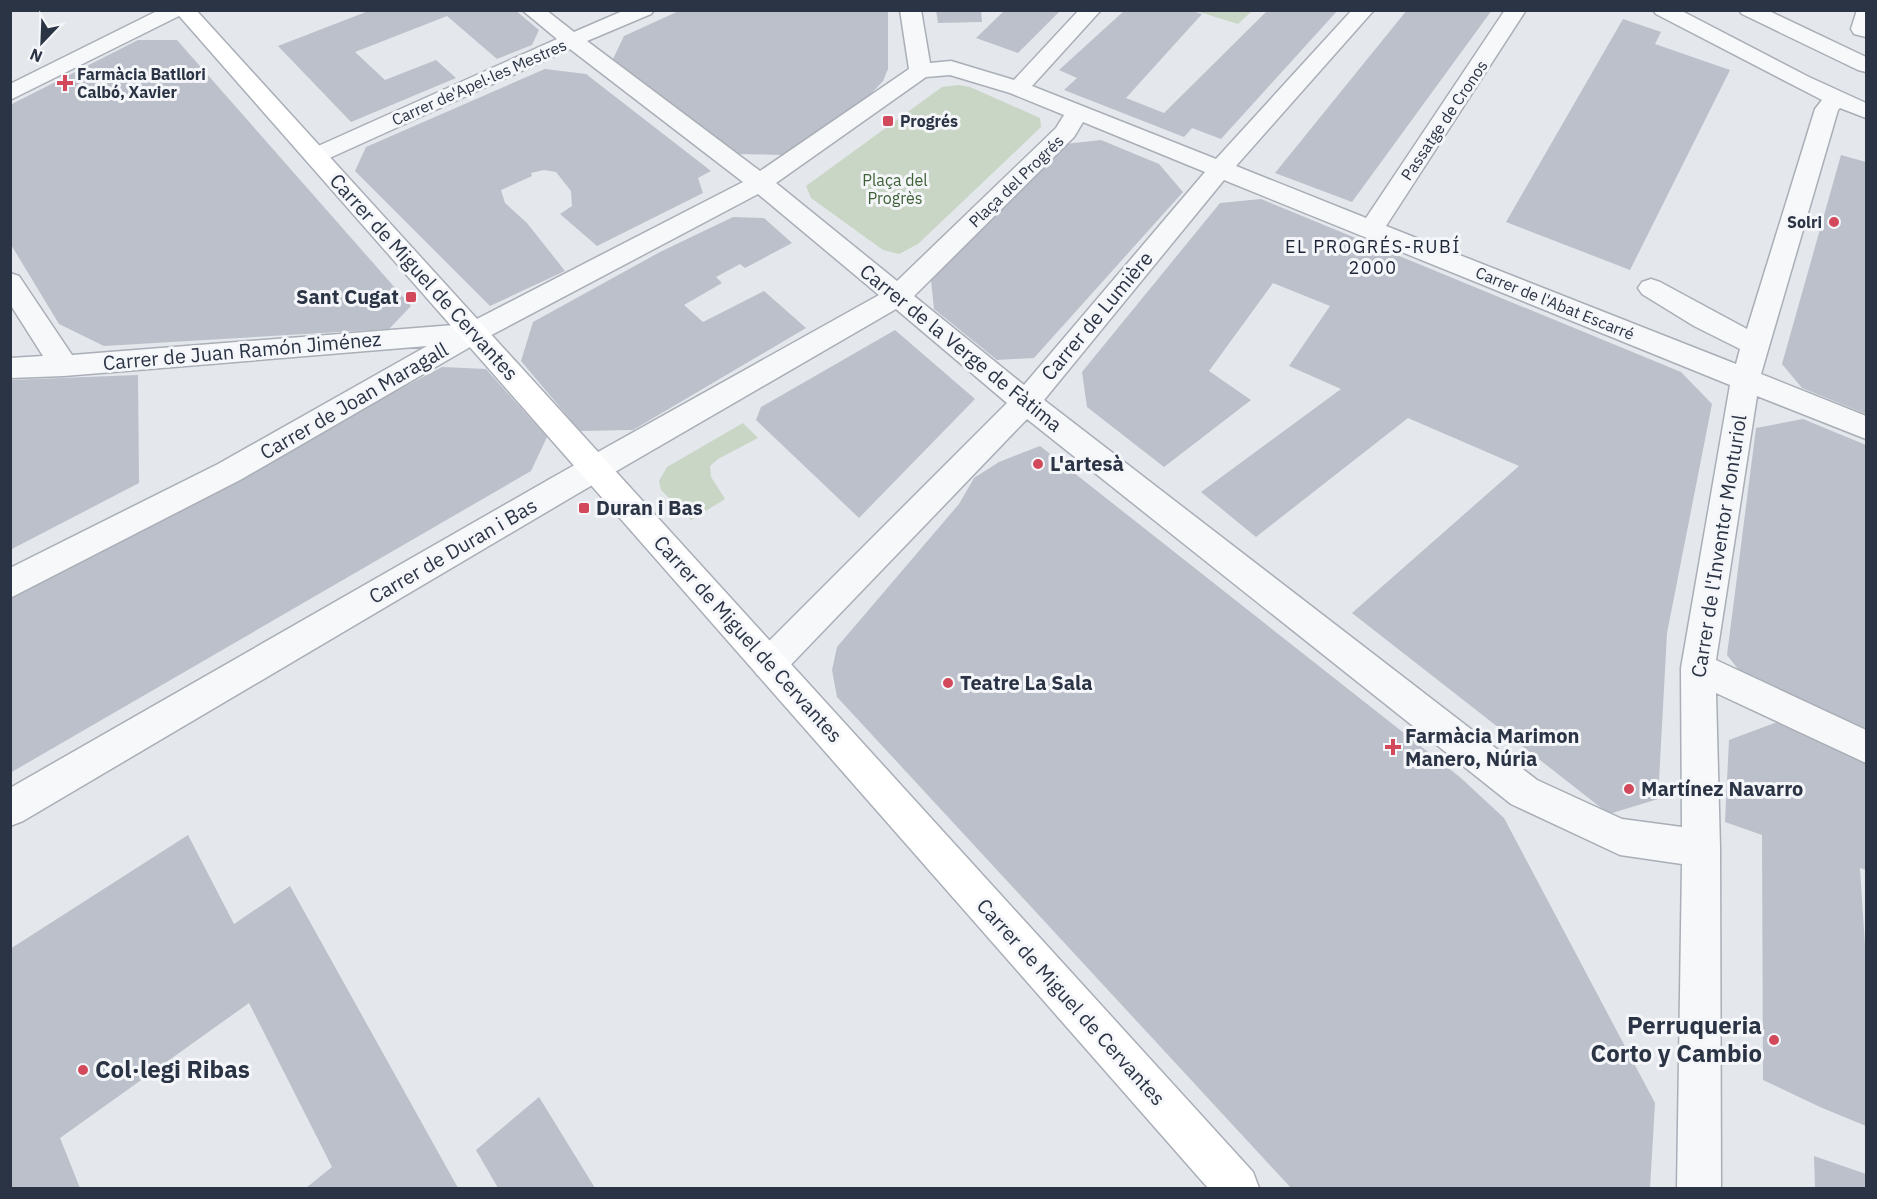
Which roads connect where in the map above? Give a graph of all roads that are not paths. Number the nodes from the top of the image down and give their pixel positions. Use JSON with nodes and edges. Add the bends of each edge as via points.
{"nodes":[{"id":1,"x":176,"y":10,"type":"edge"},
{"id":2,"x":184,"y":10,"type":"edge"},
{"id":3,"x":532,"y":10,"type":"edge"},
{"id":4,"x":644,"y":10,"type":"edge"},
{"id":5,"x":910,"y":10,"type":"edge"},
{"id":6,"x":1091,"y":10,"type":"edge"},
{"id":7,"x":1364,"y":10,"type":"edge"},
{"id":8,"x":1516,"y":10,"type":"edge"},
{"id":9,"x":1663,"y":10,"type":"edge"},
{"id":10,"x":1754,"y":11,"type":"edge"},
{"id":11,"x":1730,"y":30,"type":"dead end"},
{"id":12,"x":570,"y":41,"type":"junction"},
{"id":13,"x":1866,"y":65,"type":"edge"},
{"id":14,"x":920,"y":71,"type":"junction"},
{"id":15,"x":1018,"y":88,"type":"junction"},
{"id":16,"x":10,"y":93,"type":"edge"},
{"id":17,"x":1836,"y":98,"type":"junction"},
{"id":18,"x":1866,"y":111,"type":"edge"},
{"id":19,"x":1077,"y":112,"type":"junction"},
{"id":20,"x":315,"y":156,"type":"junction"},
{"id":21,"x":1221,"y":168,"type":"junction"},
{"id":22,"x":760,"y":183,"type":"junction"},
{"id":23,"x":1371,"y":229,"type":"junction"},
{"id":24,"x":10,"y":282,"type":"edge"},
{"id":25,"x":1651,"y":288,"type":"dead end"},
{"id":26,"x":898,"y":296,"type":"junction"},
{"id":27,"x":474,"y":332,"type":"junction"},
{"id":28,"x":1756,"y":345,"type":"junction"},
{"id":29,"x":63,"y":366,"type":"junction"},
{"id":30,"x":10,"y":368,"type":"edge"},
{"id":31,"x":1745,"y":380,"type":"junction"},
{"id":32,"x":1026,"y":402,"type":"junction"},
{"id":33,"x":1866,"y":428,"type":"edge"},
{"id":34,"x":596,"y":468,"type":"junction"},
{"id":35,"x":10,"y":584,"type":"edge"},
{"id":36,"x":770,"y":664,"type":"junction"},
{"id":37,"x":1698,"y":668,"type":"junction"},
{"id":38,"x":1866,"y":747,"type":"edge"},
{"id":39,"x":10,"y":808,"type":"edge"},
{"id":40,"x":1701,"y":848,"type":"junction"},
{"id":41,"x":1237,"y":1188,"type":"edge"},
{"id":42,"x":1699,"y":1188,"type":"edge"}],
"edges":[{"from":1,"to":16,"type":"street"},
{"from":2,"to":20,"type":"street","name":"Carrer de Miguel de Cervantes"},
{"from":3,"to":12,"type":"street","name":"Carrer de la Verge de Fàtima"},
{"from":4,"to":12,"type":"street","name":"Carrer de'Apel·les Mestres"},
{"from":5,"to":14,"type":"street"},
{"from":6,"to":15,"type":"street"},
{"from":7,"to":21,"type":"street","name":"Carrer de Lumière"},
{"from":8,"to":23,"type":"street","name":"Passatge de Cronos"},
{"from":9,"to":17,"type":"street"},
{"from":10,"to":11,"type":"street"},
{"from":10,"to":13,"type":"street"},
{"from":12,"to":20,"type":"street","name":"Carrer de'Apel·les Mestres"},
{"from":12,"to":22,"type":"street","name":"Carrer de la Verge de Fàtima"},
{"from":14,"to":15,"type":"street","name":"Plaça del Progrés","via":[[951,68]]},
{"from":14,"to":22,"type":"street","name":"Plaça del Progrés"},
{"from":15,"to":19,"type":"street","name":"Plaça del Progrés"},
{"from":17,"to":18,"type":"street"},
{"from":17,"to":28,"type":"street","name":"Carrer de l'Inventor Monturiol","via":[[1827,109]]},
{"from":19,"to":21,"type":"street","name":"Carrer de l'Abat Escarré"},
{"from":19,"to":26,"type":"street","name":"Plaça del Progrés","via":[[1066,132]]},
{"from":20,"to":27,"type":"street","name":"Carrer de Miguel de Cervantes"},
{"from":21,"to":23,"type":"street","name":"Carrer de l'Abat Escarré"},
{"from":21,"to":32,"type":"street","name":"Carrer de Lumière"},
{"from":22,"to":26,"type":"street","name":"Carrer de la Verge de Fàtima"},
{"from":22,"to":27,"type":"street","name":"Carrer de Joan Maragall"},
{"from":23,"to":31,"type":"street","name":"Carrer de l'Abat Escarré"},
{"from":24,"to":29,"type":"street"},
{"from":25,"to":28,"type":"street"},
{"from":26,"to":32,"type":"street","name":"Carrer de la Verge de Fàtima"},
{"from":26,"to":34,"type":"street","name":"Carrer de Duran i Bas"},
{"from":27,"to":29,"type":"street","name":"Carrer de Juan Ramón Jiménez"},
{"from":27,"to":34,"type":"street","name":"Carrer de Miguel de Cervantes"},
{"from":27,"to":35,"type":"street","name":"Carrer de Joan Maragall","via":[[229,472]]},
{"from":28,"to":31,"type":"street","name":"Carrer de l'Inventor Monturiol"},
{"from":29,"to":30,"type":"street","name":"Carrer de Juan Ramón Jiménez"},
{"from":31,"to":33,"type":"street","name":"Carrer de l'Abat Escarré"},
{"from":31,"to":37,"type":"street","name":"Carrer de l'Inventor Monturiol"},
{"from":32,"to":36,"type":"street","name":"Carrer de Lumière"},
{"from":32,"to":40,"type":"street","name":"Carrer de la Verge de Fàtima","via":[[1524,792],[1620,837]]},
{"from":34,"to":36,"type":"street","name":"Carrer de Miguel de Cervantes"},
{"from":34,"to":39,"type":"street","name":"Carrer de Duran i Bas"},
{"from":36,"to":41,"type":"street","name":"Carrer de Miguel de Cervantes"},
{"from":37,"to":38,"type":"street"},
{"from":37,"to":40,"type":"street","name":"Carrer de l'Inventor Monturiol"},
{"from":40,"to":42,"type":"street","name":"Carrer de l'Inventor Monturiol"}]}
